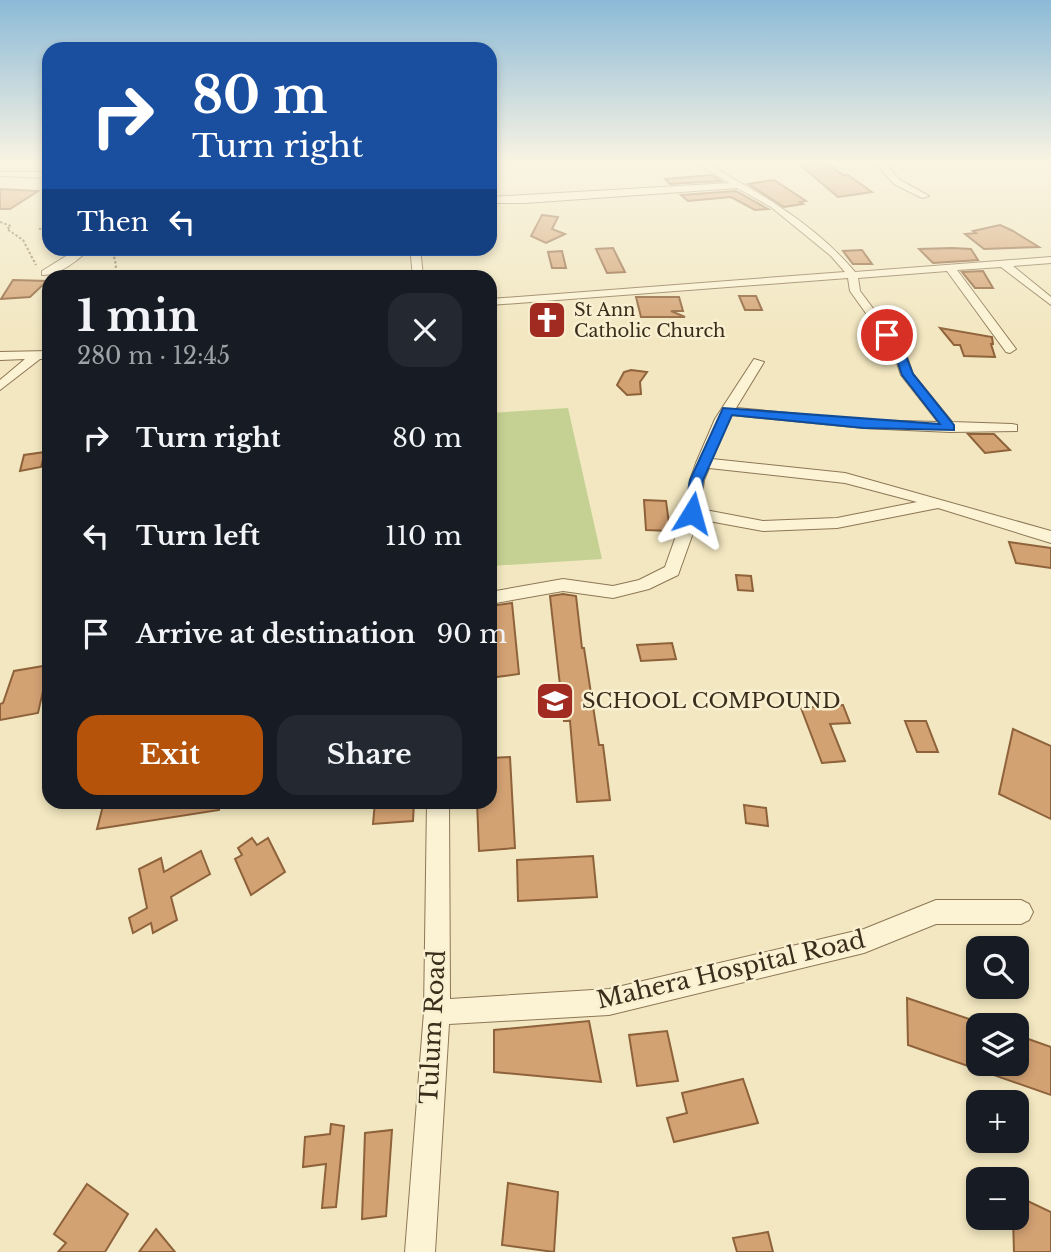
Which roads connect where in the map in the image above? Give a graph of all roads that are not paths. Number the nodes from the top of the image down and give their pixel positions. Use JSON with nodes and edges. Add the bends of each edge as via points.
{"nodes":[{"id":1,"x":794,"y":220,"type":"edge"},
{"id":2,"x":73,"y":256,"type":"edge"},
{"id":3,"x":1051,"y":260,"type":"edge"},
{"id":4,"x":1004,"y":264,"type":"junction"},
{"id":5,"x":950,"y":268,"type":"junction"},
{"id":6,"x":52,"y":270,"type":"edge"},
{"id":7,"x":852,"y":275,"type":"junction"},
{"id":8,"x":497,"y":301,"type":"edge"},
{"id":9,"x":1051,"y":302,"type":"edge"},
{"id":10,"x":1010,"y":349,"type":"dead end"},
{"id":11,"x":0,"y":356,"type":"edge"},
{"id":12,"x":42,"y":356,"type":"edge"},
{"id":13,"x":35,"y":357,"type":"junction"},
{"id":14,"x":758,"y":362,"type":"dead end"},
{"id":15,"x":0,"y":365,"type":"edge"},
{"id":16,"x":1,"y":379,"type":"edge"},
{"id":17,"x":727,"y":411,"type":"junction"},
{"id":18,"x":950,"y":428,"type":"junction"},
{"id":19,"x":1012,"y":428,"type":"dead end"},
{"id":20,"x":703,"y":463,"type":"junction"},
{"id":21,"x":938,"y":503,"type":"junction"},
{"id":22,"x":692,"y":513,"type":"junction"},
{"id":23,"x":1051,"y":537,"type":"edge"},
{"id":24,"x":497,"y":597,"type":"edge"},
{"id":25,"x":438,"y":809,"type":"edge"},
{"id":26,"x":1021,"y":912,"type":"dead end"},
{"id":27,"x":437,"y":1012,"type":"junction"},
{"id":28,"x":420,"y":1252,"type":"edge"}],
"edges":[{"from":1,"to":7,"type":"street","via":[[835,254]]},
{"from":2,"to":6,"type":"street"},
{"from":3,"to":4,"type":"street"},
{"from":4,"to":5,"type":"street"},
{"from":4,"to":9,"type":"street"},
{"from":5,"to":7,"type":"street"},
{"from":5,"to":10,"type":"street"},
{"from":7,"to":8,"type":"street"},
{"from":7,"to":18,"type":"street","via":[[855,291],[899,351],[907,375]]},
{"from":11,"to":13,"type":"street"},
{"from":12,"to":13,"type":"street"},
{"from":13,"to":15,"type":"street"},
{"from":13,"to":16,"type":"street"},
{"from":14,"to":17,"type":"street"},
{"from":17,"to":18,"type":"street"},
{"from":17,"to":20,"type":"street"},
{"from":18,"to":19,"type":"street"},
{"from":20,"to":21,"type":"street","via":[[845,478]]},
{"from":20,"to":22,"type":"street"},
{"from":21,"to":22,"type":"street","via":[[838,523],[763,526]]},
{"from":21,"to":23,"type":"street"},
{"from":22,"to":24,"type":"street","via":[[673,571],[643,585],[613,592],[563,585]]},
{"from":25,"to":27,"type":"street","name":"Tulum Road"},
{"from":26,"to":27,"type":"street","name":"Mahera Hospital Road","via":[[936,912],[864,941],[609,1002]]},
{"from":27,"to":28,"type":"street","name":"Tulum Road"}]}
